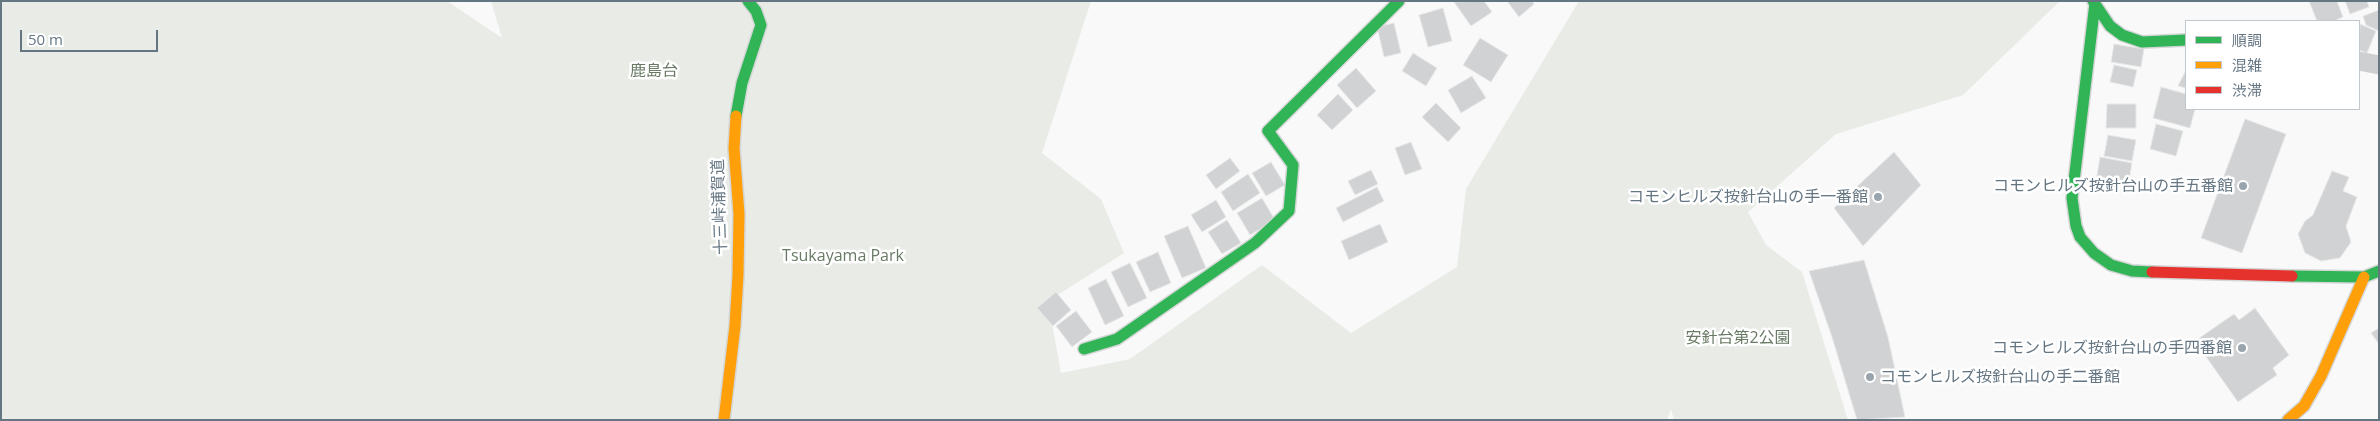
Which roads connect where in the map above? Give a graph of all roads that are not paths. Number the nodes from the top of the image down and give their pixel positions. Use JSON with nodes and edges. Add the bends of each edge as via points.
{"nodes":[{"id":1,"x":748,"y":1,"type":"edge"},
{"id":2,"x":1399,"y":1,"type":"edge"},
{"id":3,"x":2094,"y":2,"type":"edge"},
{"id":4,"x":2185,"y":40,"type":"edge"},
{"id":5,"x":2360,"y":60,"type":"edge"},
{"id":6,"x":2379,"y":65,"type":"edge"},
{"id":7,"x":2379,"y":271,"type":"edge"},
{"id":8,"x":2364,"y":277,"type":"junction"},
{"id":9,"x":1084,"y":349,"type":"dead end"},
{"id":10,"x":724,"y":420,"type":"edge"},
{"id":11,"x":2288,"y":420,"type":"edge"}],
"edges":[{"from":1,"to":10,"type":"street","name":"十三峠浦賀道","via":[[756,11],[760,34],[742,83],[735,119],[738,275]]},
{"from":2,"to":9,"type":"street","via":[[1268,131],[1293,165],[1290,211],[1255,244],[1117,339]]},
{"from":3,"to":4,"type":"street","via":[[2110,26],[2122,34],[2142,42]]},
{"from":3,"to":8,"type":"street","via":[[2072,198],[2076,226],[2087,246],[2111,265],[2132,271]]},
{"from":5,"to":6,"type":"street"},
{"from":7,"to":8,"type":"street"},
{"from":8,"to":11,"type":"street","via":[[2322,376],[2304,406]]}]}
